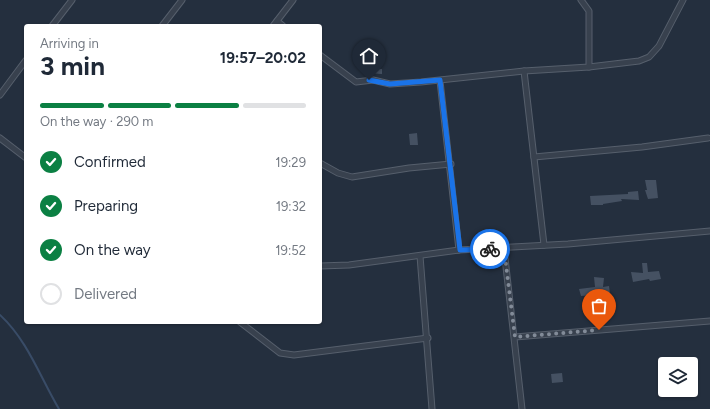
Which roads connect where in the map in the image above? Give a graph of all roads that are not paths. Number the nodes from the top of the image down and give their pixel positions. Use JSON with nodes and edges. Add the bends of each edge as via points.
{"nodes":[{"id":1,"x":72,"y":0,"type":"edge"},
{"id":2,"x":182,"y":0,"type":"edge"},
{"id":3,"x":293,"y":0,"type":"edge"},
{"id":4,"x":581,"y":0,"type":"edge"},
{"id":5,"x":683,"y":0,"type":"edge"},
{"id":6,"x":277,"y":21,"type":"junction"},
{"id":7,"x":54,"y":24,"type":"edge"},
{"id":8,"x":164,"y":24,"type":"edge"},
{"id":9,"x":275,"y":24,"type":"edge"},
{"id":10,"x":281,"y":24,"type":"edge"},
{"id":11,"x":322,"y":56,"type":"edge"},
{"id":12,"x":24,"y":63,"type":"edge"},
{"id":13,"x":589,"y":68,"type":"junction"},
{"id":14,"x":524,"y":71,"type":"junction"},
{"id":15,"x":440,"y":80,"type":"junction"},
{"id":16,"x":0,"y":95,"type":"edge"},
{"id":17,"x":0,"y":138,"type":"edge"},
{"id":18,"x":708,"y":138,"type":"dead end"},
{"id":19,"x":24,"y":156,"type":"edge"},
{"id":20,"x":534,"y":157,"type":"junction"},
{"id":21,"x":322,"y":163,"type":"edge"},
{"id":22,"x":451,"y":164,"type":"junction"},
{"id":23,"x":710,"y":231,"type":"edge"},
{"id":24,"x":544,"y":245,"type":"junction"},
{"id":25,"x":504,"y":249,"type":"junction"},
{"id":26,"x":460,"y":250,"type":"junction"},
{"id":27,"x":420,"y":256,"type":"junction"},
{"id":28,"x":322,"y":266,"type":"edge"},
{"id":29,"x":710,"y":321,"type":"edge"},
{"id":30,"x":243,"y":324,"type":"edge"},
{"id":31,"x":515,"y":337,"type":"junction"},
{"id":32,"x":428,"y":338,"type":"junction"},
{"id":33,"x":432,"y":409,"type":"edge"},
{"id":34,"x":522,"y":409,"type":"edge"}],
"edges":[{"from":1,"to":7,"type":"street"},
{"from":2,"to":8,"type":"street"},
{"from":3,"to":6,"type":"street"},
{"from":4,"to":13,"type":"street","via":[[589,12]]},
{"from":5,"to":13,"type":"street","via":[[659,46],[649,57],[639,61]]},
{"from":6,"to":9,"type":"street"},
{"from":6,"to":10,"type":"street"},
{"from":11,"to":15,"type":"street","via":[[356,82],[373,80],[390,84]]},
{"from":12,"to":16,"type":"street"},
{"from":13,"to":14,"type":"street"},
{"from":14,"to":15,"type":"street"},
{"from":14,"to":20,"type":"street"},
{"from":15,"to":22,"type":"street"},
{"from":17,"to":19,"type":"street"},
{"from":18,"to":20,"type":"street"},
{"from":20,"to":24,"type":"street"},
{"from":21,"to":22,"type":"street","via":[[338,173],[352,177]]},
{"from":22,"to":26,"type":"street"},
{"from":23,"to":24,"type":"street"},
{"from":24,"to":25,"type":"street"},
{"from":25,"to":26,"type":"street"},
{"from":25,"to":31,"type":"street"},
{"from":26,"to":27,"type":"street"},
{"from":27,"to":28,"type":"street","via":[[349,266]]},
{"from":27,"to":32,"type":"street"},
{"from":29,"to":31,"type":"street"},
{"from":30,"to":32,"type":"street","via":[[280,353],[294,355]]},
{"from":31,"to":34,"type":"street"},
{"from":32,"to":33,"type":"street"}]}
